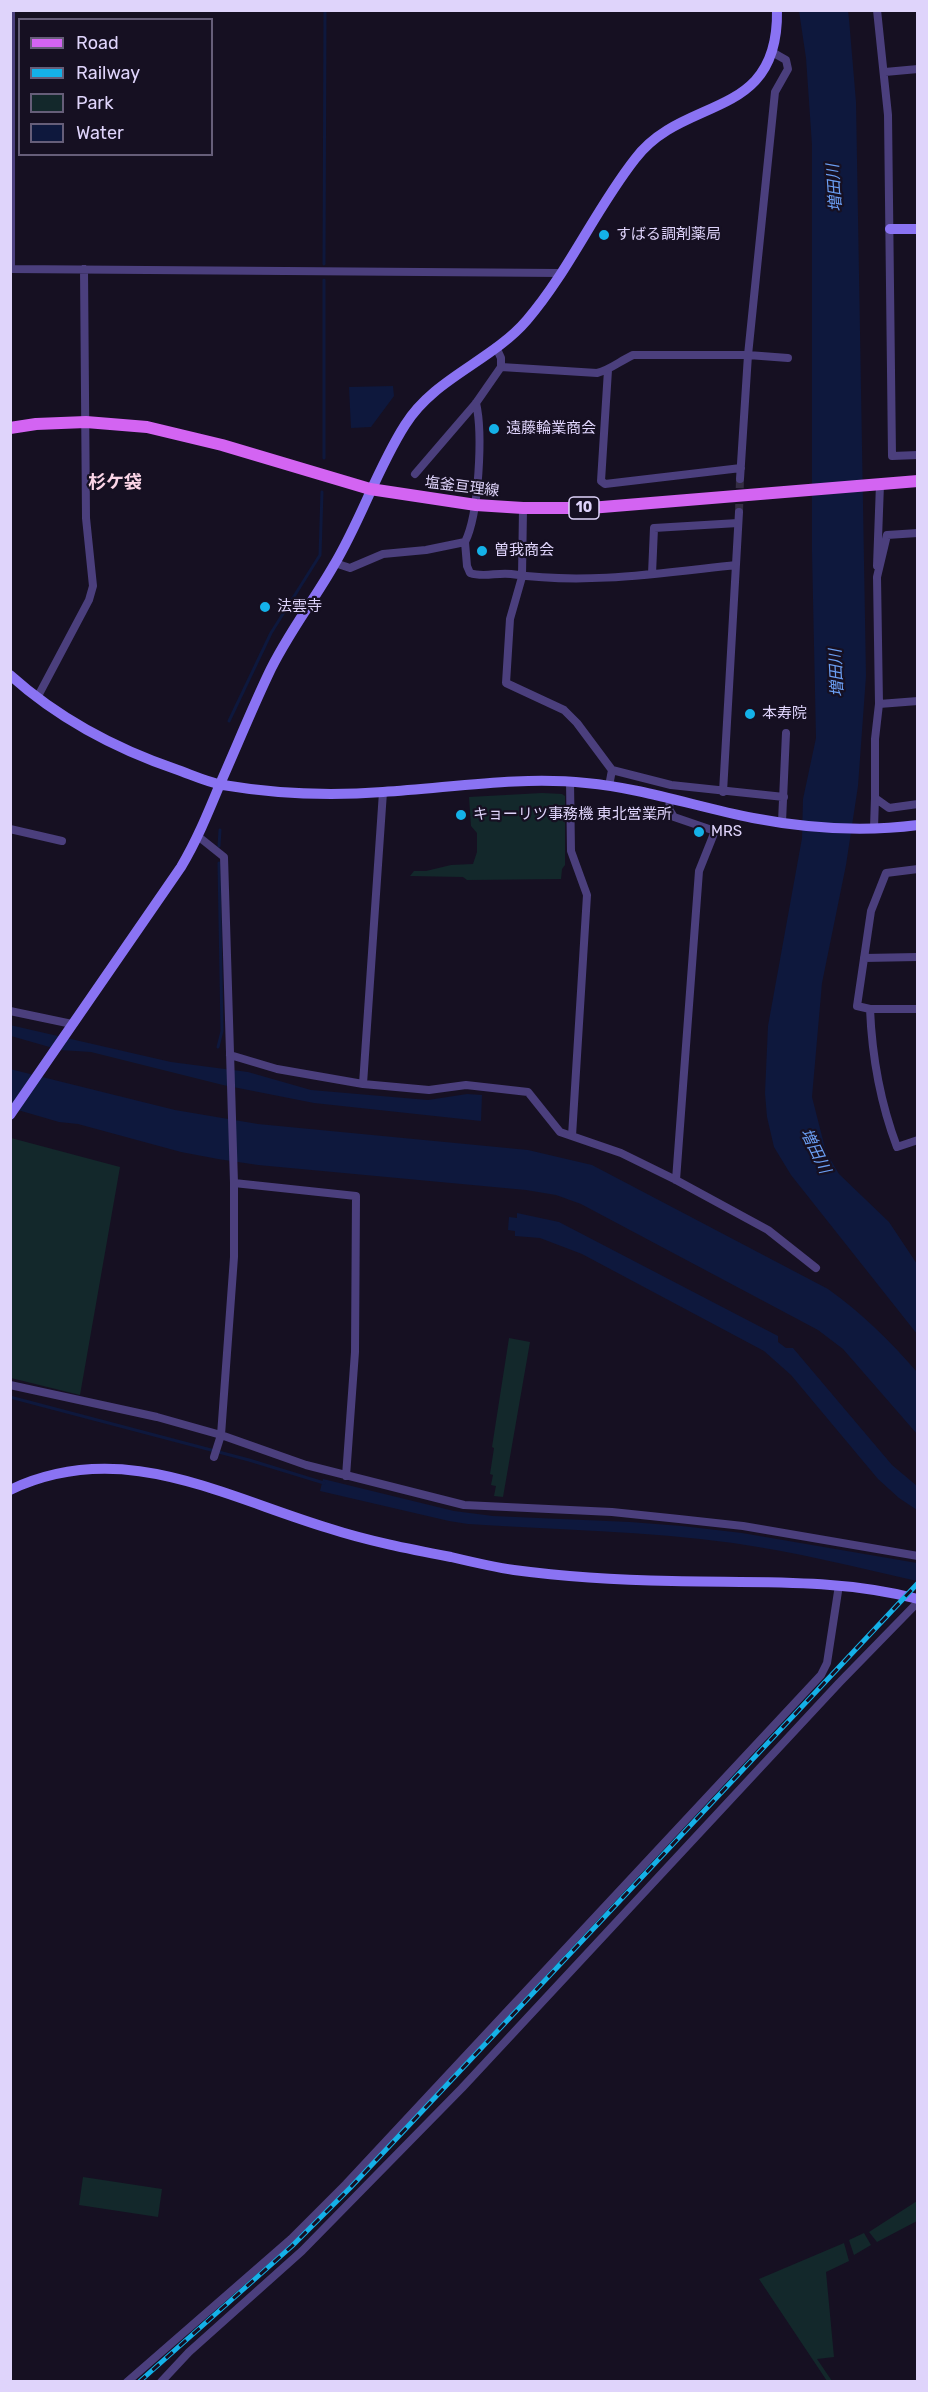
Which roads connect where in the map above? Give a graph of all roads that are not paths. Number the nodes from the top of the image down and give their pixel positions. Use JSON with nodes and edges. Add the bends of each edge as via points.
{"nodes":[{"id":1,"x":11,"y":10,"type":"edge"},
{"id":2,"x":777,"y":10,"type":"edge"},
{"id":3,"x":877,"y":10,"type":"edge"},
{"id":4,"x":772,"y":52,"type":"junction"},
{"id":5,"x":918,"y":69,"type":"edge"},
{"id":6,"x":885,"y":72,"type":"junction"},
{"id":7,"x":11,"y":203,"type":"edge"},
{"id":8,"x":890,"y":229,"type":"junction"},
{"id":9,"x":918,"y":230,"type":"edge"},
{"id":10,"x":11,"y":269,"type":"edge"},
{"id":11,"x":84,"y":269,"type":"junction"},
{"id":12,"x":560,"y":273,"type":"junction"},
{"id":13,"x":496,"y":348,"type":"junction"},
{"id":14,"x":748,"y":355,"type":"junction"},
{"id":15,"x":788,"y":358,"type":"dead end"},
{"id":16,"x":501,"y":367,"type":"junction"},
{"id":17,"x":608,"y":370,"type":"junction"},
{"id":18,"x":476,"y":403,"type":"junction"},
{"id":19,"x":86,"y":422,"type":"junction"},
{"id":20,"x":10,"y":428,"type":"edge"},
{"id":21,"x":918,"y":455,"type":"edge"},
{"id":22,"x":741,"y":468,"type":"junction"},
{"id":23,"x":415,"y":474,"type":"dead end"},
{"id":24,"x":740,"y":479,"type":"tunnel mouth"},
{"id":25,"x":918,"y":481,"type":"edge"},
{"id":26,"x":878,"y":484,"type":"junction"},
{"id":27,"x":370,"y":489,"type":"junction"},
{"id":28,"x":476,"y":505,"type":"junction"},
{"id":29,"x":523,"y":508,"type":"junction"},
{"id":30,"x":739,"y":512,"type":"tunnel mouth"},
{"id":31,"x":738,"y":523,"type":"junction"},
{"id":32,"x":918,"y":533,"type":"edge"},
{"id":33,"x":465,"y":542,"type":"junction"},
{"id":34,"x":335,"y":563,"type":"junction"},
{"id":35,"x":736,"y":565,"type":"junction"},
{"id":36,"x":652,"y":574,"type":"junction"},
{"id":37,"x":522,"y":577,"type":"junction"},
{"id":38,"x":877,"y":577,"type":"junction"},
{"id":39,"x":10,"y":675,"type":"edge"},
{"id":40,"x":37,"y":698,"type":"junction"},
{"id":41,"x":918,"y":701,"type":"edge"},
{"id":42,"x":879,"y":704,"type":"junction"},
{"id":43,"x":786,"y":732,"type":"dead end"},
{"id":44,"x":612,"y":770,"type":"junction"},
{"id":45,"x":570,"y":781,"type":"junction"},
{"id":46,"x":220,"y":784,"type":"junction"},
{"id":47,"x":609,"y":786,"type":"junction"},
{"id":48,"x":384,"y":792,"type":"junction"},
{"id":49,"x":723,"y":792,"type":"junction"},
{"id":50,"x":784,"y":797,"type":"junction"},
{"id":51,"x":875,"y":798,"type":"junction"},
{"id":52,"x":670,"y":799,"type":"junction"},
{"id":53,"x":918,"y":804,"type":"edge"},
{"id":54,"x":787,"y":823,"type":"junction"},
{"id":55,"x":918,"y":825,"type":"edge"},
{"id":56,"x":868,"y":828,"type":"junction"},
{"id":57,"x":10,"y":829,"type":"edge"},
{"id":58,"x":199,"y":837,"type":"junction"},
{"id":59,"x":62,"y":841,"type":"dead end"},
{"id":60,"x":918,"y":869,"type":"edge"},
{"id":61,"x":918,"y":957,"type":"edge"},
{"id":62,"x":864,"y":958,"type":"junction"},
{"id":63,"x":870,"y":1009,"type":"junction"},
{"id":64,"x":918,"y":1009,"type":"edge"},
{"id":65,"x":10,"y":1011,"type":"edge"},
{"id":66,"x":70,"y":1027,"type":"junction"},
{"id":67,"x":230,"y":1057,"type":"junction"},
{"id":68,"x":363,"y":1084,"type":"junction"},
{"id":69,"x":10,"y":1115,"type":"edge"},
{"id":70,"x":572,"y":1136,"type":"junction"},
{"id":71,"x":918,"y":1140,"type":"edge"},
{"id":72,"x":676,"y":1180,"type":"junction"},
{"id":73,"x":234,"y":1183,"type":"junction"},
{"id":74,"x":816,"y":1268,"type":"dead end"},
{"id":75,"x":10,"y":1385,"type":"edge"},
{"id":76,"x":220,"y":1437,"type":"junction"},
{"id":77,"x":214,"y":1457,"type":"dead end"},
{"id":78,"x":346,"y":1476,"type":"junction"},
{"id":79,"x":10,"y":1490,"type":"edge"},
{"id":80,"x":918,"y":1556,"type":"edge"},
{"id":81,"x":839,"y":1585,"type":"junction"},
{"id":82,"x":918,"y":1600,"type":"edge"},
{"id":83,"x":127,"y":2382,"type":"edge"},
{"id":84,"x":161,"y":2382,"type":"edge"}],
"edges":[{"from":1,"to":7,"type":"street"},
{"from":2,"to":4,"type":"street"},
{"from":3,"to":6,"type":"street"},
{"from":4,"to":12,"type":"street","via":[[747,90],[664,132],[637,155]]},
{"from":4,"to":14,"type":"street","via":[[786,60],[788,69],[775,92]]},
{"from":5,"to":6,"type":"street"},
{"from":6,"to":8,"type":"street"},
{"from":7,"to":10,"type":"street"},
{"from":8,"to":9,"type":"street"},
{"from":8,"to":21,"type":"street","via":[[892,456]]},
{"from":10,"to":11,"type":"street"},
{"from":11,"to":12,"type":"street"},
{"from":11,"to":19,"type":"street"},
{"from":12,"to":13,"type":"street","via":[[527,320]]},
{"from":13,"to":16,"type":"street"},
{"from":13,"to":27,"type":"street","via":[[425,401],[407,422]]},
{"from":14,"to":15,"type":"street"},
{"from":14,"to":17,"type":"street","via":[[633,355]]},
{"from":14,"to":22,"type":"street"},
{"from":16,"to":17,"type":"street"},
{"from":16,"to":18,"type":"street"},
{"from":17,"to":22,"type":"street","via":[[601,481],[605,484]]},
{"from":18,"to":23,"type":"street"},
{"from":18,"to":28,"type":"street"},
{"from":19,"to":20,"type":"main road","name":"塩釜亘理線","number":"10"},
{"from":19,"to":27,"type":"main road","name":"塩釜亘理線","number":"10","via":[[147,427],[184,435]]},
{"from":19,"to":40,"type":"street","via":[[86,518],[93,586]]},
{"from":22,"to":24,"type":"street"},
{"from":25,"to":26,"type":"main road","name":"塩釜亘理線","number":"10"},
{"from":26,"to":29,"type":"main road","name":"塩釜亘理線","number":"10","via":[[590,508]]},
{"from":26,"to":38,"type":"street"},
{"from":27,"to":28,"type":"main road","name":"塩釜亘理線","number":"10"},
{"from":27,"to":34,"type":"street"},
{"from":28,"to":29,"type":"main road","name":"塩釜亘理線","number":"10"},
{"from":28,"to":33,"type":"street"},
{"from":29,"to":37,"type":"street"},
{"from":30,"to":31,"type":"street"},
{"from":31,"to":35,"type":"street"},
{"from":31,"to":36,"type":"street","via":[[654,528]]},
{"from":32,"to":38,"type":"street","via":[[887,535]]},
{"from":33,"to":34,"type":"street","via":[[383,554],[350,568]]},
{"from":33,"to":37,"type":"street","via":[[470,573],[510,573]]},
{"from":34,"to":46,"type":"street","via":[[289,633]]},
{"from":35,"to":36,"type":"street"},
{"from":35,"to":49,"type":"street"},
{"from":36,"to":37,"type":"street","via":[[588,579]]},
{"from":37,"to":44,"type":"street","via":[[510,619],[506,683],[564,710]]},
{"from":38,"to":42,"type":"street"},
{"from":39,"to":40,"type":"street"},
{"from":40,"to":46,"type":"street","via":[[91,733],[141,757]]},
{"from":41,"to":42,"type":"street"},
{"from":42,"to":51,"type":"street"},
{"from":43,"to":50,"type":"street"},
{"from":44,"to":47,"type":"street"},
{"from":44,"to":49,"type":"street","via":[[671,785]]},
{"from":45,"to":47,"type":"street"},
{"from":45,"to":48,"type":"street"},
{"from":45,"to":70,"type":"street","via":[[571,851],[587,895]]},
{"from":46,"to":48,"type":"street","via":[[300,794]]},
{"from":46,"to":58,"type":"street"},
{"from":47,"to":52,"type":"street"},
{"from":48,"to":68,"type":"street"},
{"from":49,"to":50,"type":"street"},
{"from":50,"to":54,"type":"street"},
{"from":51,"to":53,"type":"street","via":[[889,808]]},
{"from":51,"to":56,"type":"street"},
{"from":52,"to":54,"type":"street"},
{"from":52,"to":72,"type":"street","via":[[669,809],[674,817],[715,831],[699,871]]},
{"from":54,"to":56,"type":"street"},
{"from":55,"to":56,"type":"street"},
{"from":57,"to":59,"type":"street"},
{"from":58,"to":66,"type":"street"},
{"from":58,"to":67,"type":"street","via":[[224,857]]},
{"from":60,"to":62,"type":"street","via":[[886,873],[871,911]]},
{"from":61,"to":62,"type":"street"},
{"from":62,"to":63,"type":"street","via":[[857,1006]]},
{"from":63,"to":64,"type":"street"},
{"from":63,"to":71,"type":"street","via":[[876,1073],[897,1147]]},
{"from":65,"to":66,"type":"street"},
{"from":66,"to":69,"type":"street"},
{"from":67,"to":68,"type":"street"},
{"from":67,"to":73,"type":"street"},
{"from":68,"to":70,"type":"street","via":[[429,1090],[466,1085],[528,1092],[560,1132]]},
{"from":70,"to":72,"type":"street","via":[[621,1153]]},
{"from":72,"to":74,"type":"street","via":[[768,1230]]},
{"from":73,"to":76,"type":"street","via":[[234,1257]]},
{"from":73,"to":78,"type":"street","via":[[356,1196],[356,1352]]},
{"from":75,"to":76,"type":"street","via":[[157,1417]]},
{"from":76,"to":77,"type":"street"},
{"from":76,"to":78,"type":"street"},
{"from":78,"to":80,"type":"street","via":[[464,1505],[612,1512],[743,1526]]},
{"from":79,"to":81,"type":"street","via":[[79,1469],[138,1470],[200,1485],[391,1545],[513,1570],[598,1579]]},
{"from":81,"to":82,"type":"street"},
{"from":81,"to":83,"type":"street","via":[[821,1675],[346,2184],[291,2239]]},
{"from":82,"to":84,"type":"street","via":[[462,2088],[302,2252],[189,2352]]}]}
